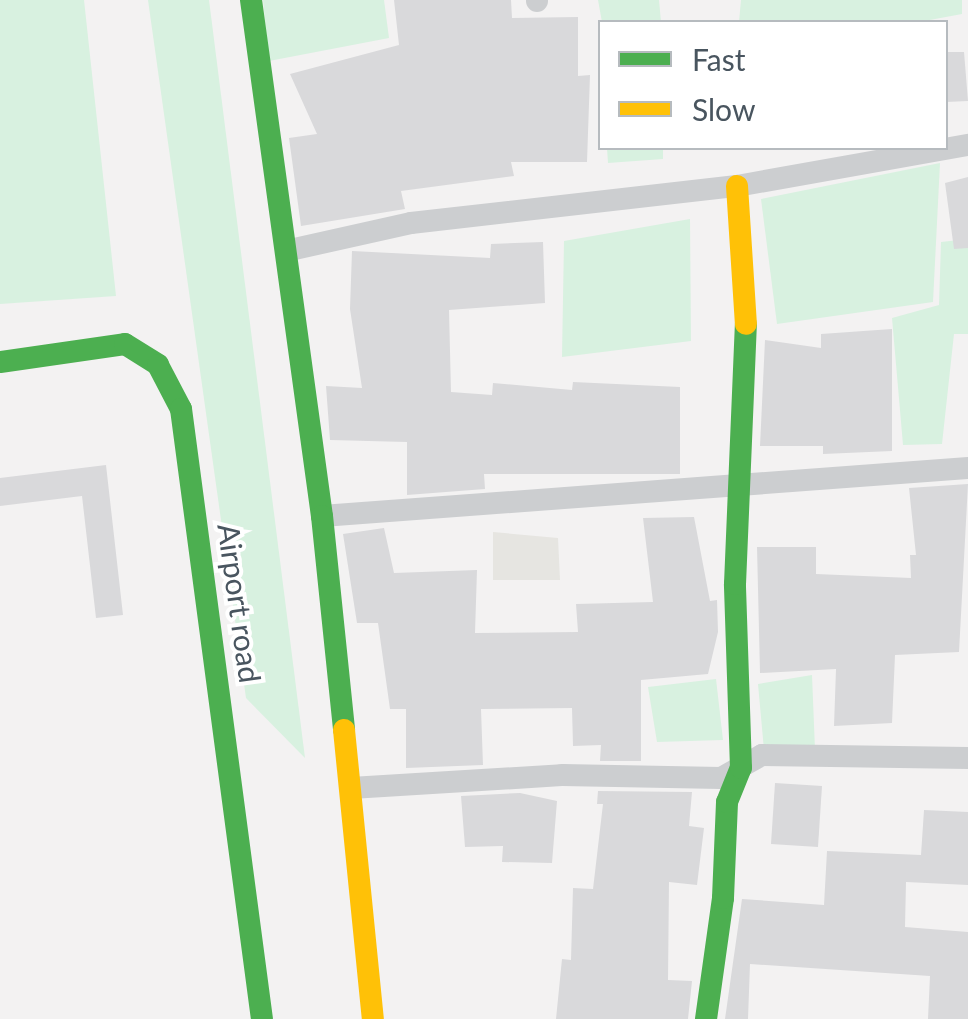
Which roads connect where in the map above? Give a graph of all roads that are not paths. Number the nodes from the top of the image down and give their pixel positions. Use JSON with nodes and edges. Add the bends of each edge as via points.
{"nodes":[{"id":1,"x":252,"y":0,"type":"edge"},
{"id":2,"x":940,"y":150,"type":"edge"},
{"id":3,"x":737,"y":186,"type":"junction"},
{"id":4,"x":290,"y":250,"type":"junction"},
{"id":5,"x":0,"y":362,"type":"edge"},
{"id":6,"x":968,"y":468,"type":"edge"},
{"id":7,"x":740,"y":486,"type":"junction"},
{"id":8,"x":322,"y":516,"type":"junction"},
{"id":9,"x":968,"y":758,"type":"edge"},
{"id":10,"x":741,"y":768,"type":"junction"},
{"id":11,"x":352,"y":788,"type":"junction"},
{"id":12,"x":262,"y":1019,"type":"edge"},
{"id":13,"x":373,"y":1019,"type":"edge"},
{"id":14,"x":706,"y":1019,"type":"edge"}],
"edges":[{"from":1,"to":4,"type":"street"},
{"from":2,"to":3,"type":"street"},
{"from":3,"to":4,"type":"street","via":[[410,223]]},
{"from":3,"to":7,"type":"street","via":[[747,311]]},
{"from":4,"to":8,"type":"street"},
{"from":5,"to":12,"type":"street","name":"Airport road","via":[[124,344],[158,365],[180,409]]},
{"from":6,"to":7,"type":"street"},
{"from":7,"to":8,"type":"street"},
{"from":7,"to":10,"type":"street"},
{"from":8,"to":11,"type":"street"},
{"from":9,"to":10,"type":"street","via":[[762,755]]},
{"from":10,"to":11,"type":"street","via":[[721,778],[562,775]]},
{"from":10,"to":14,"type":"street","via":[[727,802]]},
{"from":11,"to":13,"type":"street"}]}
